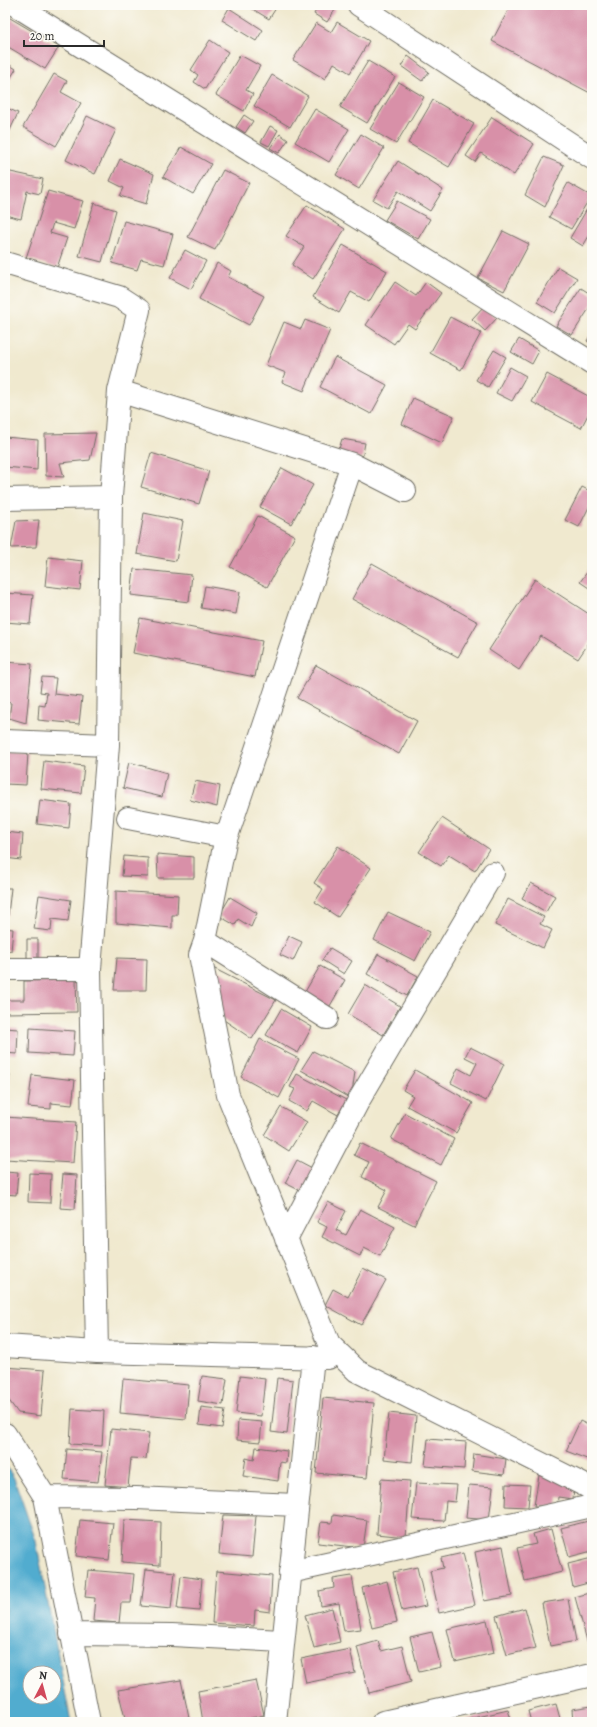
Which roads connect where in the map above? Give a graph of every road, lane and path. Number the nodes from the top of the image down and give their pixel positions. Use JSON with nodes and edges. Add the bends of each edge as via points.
{"nodes":[{"id":1,"x":15,"y":5,"type":"edge"},
{"id":2,"x":359,"y":5,"type":"edge"},
{"id":3,"x":592,"y":158,"type":"edge"},
{"id":4,"x":5,"y":263,"type":"edge"},
{"id":5,"x":592,"y":363,"type":"edge"},
{"id":6,"x":119,"y":391,"type":"junction"},
{"id":7,"x":352,"y":464,"type":"junction"},
{"id":8,"x":406,"y":491,"type":"dead end"},
{"id":9,"x":111,"y":497,"type":"junction"},
{"id":10,"x":5,"y":499,"type":"edge"},
{"id":11,"x":5,"y":741,"type":"edge"},
{"id":12,"x":108,"y":745,"type":"junction"},
{"id":13,"x":128,"y":818,"type":"dead end"},
{"id":14,"x":226,"y":837,"type":"junction"},
{"id":15,"x":493,"y":873,"type":"dead end"},
{"id":16,"x":205,"y":941,"type":"junction"},
{"id":17,"x":5,"y":969,"type":"edge"},
{"id":18,"x":90,"y":969,"type":"junction"},
{"id":19,"x":327,"y":1018,"type":"dead end"},
{"id":20,"x":286,"y":1239,"type":"junction"},
{"id":21,"x":5,"y":1346,"type":"edge"},
{"id":22,"x":97,"y":1352,"type":"junction"},
{"id":23,"x":313,"y":1357,"type":"junction"},
{"id":24,"x":343,"y":1358,"type":"junction"},
{"id":25,"x":5,"y":1434,"type":"edge"},
{"id":26,"x":592,"y":1489,"type":"edge"},
{"id":27,"x":45,"y":1497,"type":"junction"},
{"id":28,"x":297,"y":1505,"type":"junction"},
{"id":29,"x":592,"y":1506,"type":"edge"},
{"id":30,"x":290,"y":1572,"type":"junction"},
{"id":31,"x":71,"y":1634,"type":"junction"},
{"id":32,"x":282,"y":1641,"type":"junction"},
{"id":33,"x":592,"y":1675,"type":"edge"},
{"id":34,"x":438,"y":1716,"type":"edge"},
{"id":35,"x":89,"y":1722,"type":"edge"},
{"id":36,"x":275,"y":1722,"type":"edge"},
{"id":37,"x":382,"y":1722,"type":"edge"}],
"edges":[{"from":1,"to":5,"type":"street"},
{"from":2,"to":3,"type":"street"},
{"from":4,"to":6,"type":"street","via":[[119,298],[139,310]]},
{"from":6,"to":7,"type":"street"},
{"from":6,"to":9,"type":"street"},
{"from":7,"to":8,"type":"street"},
{"from":7,"to":14,"type":"street"},
{"from":9,"to":10,"type":"street"},
{"from":9,"to":12,"type":"street"},
{"from":11,"to":12,"type":"street"},
{"from":12,"to":18,"type":"street"},
{"from":13,"to":14,"type":"street"},
{"from":14,"to":16,"type":"street"},
{"from":15,"to":20,"type":"street","via":[[359,1100]]},
{"from":16,"to":19,"type":"street"},
{"from":16,"to":20,"type":"street","via":[[200,955],[228,1095]]},
{"from":17,"to":18,"type":"street"},
{"from":18,"to":22,"type":"street"},
{"from":20,"to":24,"type":"street","via":[[329,1344]]},
{"from":21,"to":22,"type":"street"},
{"from":22,"to":23,"type":"street"},
{"from":23,"to":24,"type":"street"},
{"from":23,"to":28,"type":"street"},
{"from":24,"to":26,"type":"street","via":[[357,1371]]},
{"from":25,"to":27,"type":"street"},
{"from":27,"to":28,"type":"street"},
{"from":27,"to":31,"type":"street"},
{"from":28,"to":30,"type":"street"},
{"from":29,"to":30,"type":"street"},
{"from":30,"to":32,"type":"street"},
{"from":31,"to":32,"type":"street","via":[[172,1635]]},
{"from":31,"to":35,"type":"street"},
{"from":32,"to":36,"type":"street"},
{"from":33,"to":34,"type":"street"},
{"from":34,"to":37,"type":"street"}]}
